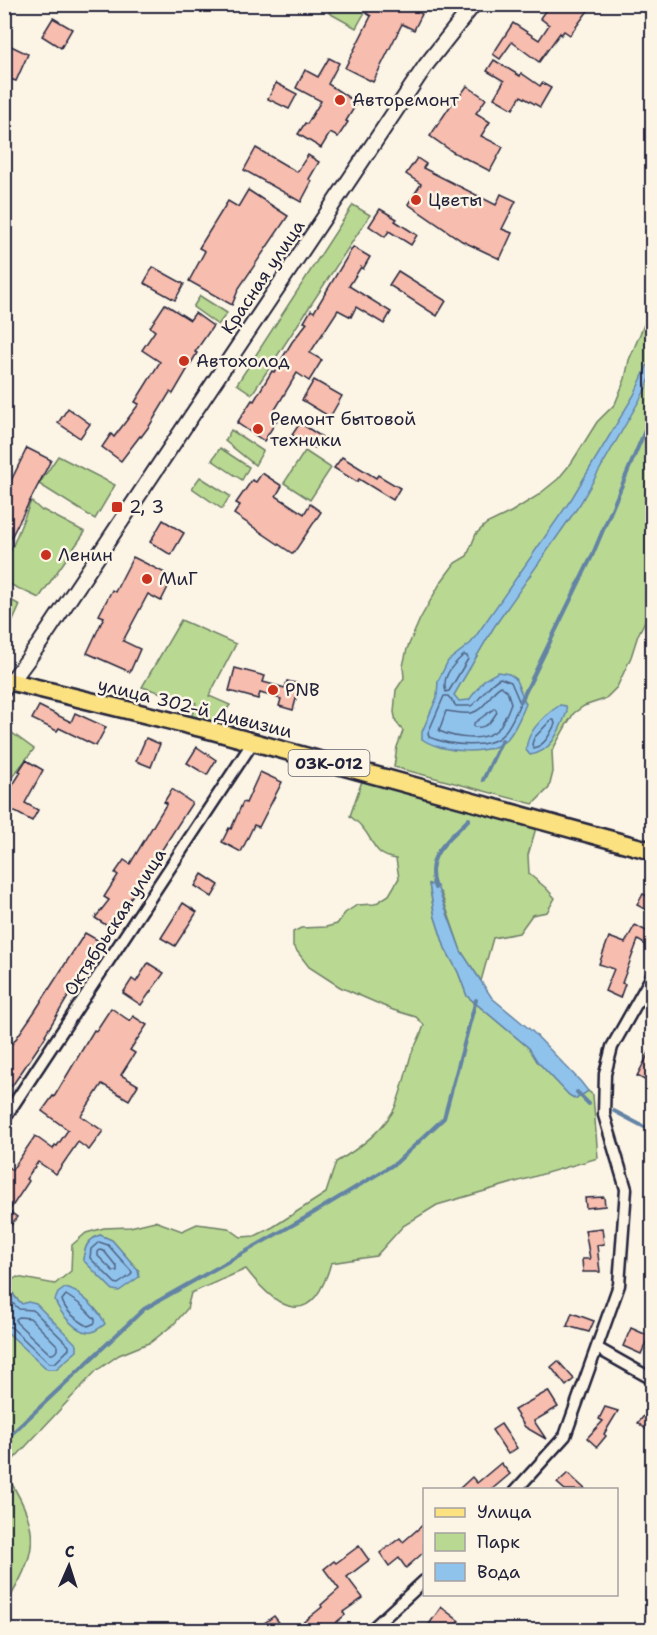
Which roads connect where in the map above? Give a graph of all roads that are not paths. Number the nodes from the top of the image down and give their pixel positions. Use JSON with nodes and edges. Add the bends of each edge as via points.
{"nodes":[{"id":1,"x":474,"y":4,"type":"edge"},
{"id":2,"x":7,"y":685,"type":"edge"},
{"id":3,"x":253,"y":742,"type":"junction"},
{"id":4,"x":652,"y":851,"type":"edge"},
{"id":5,"x":652,"y":976,"type":"edge"},
{"id":6,"x":4,"y":1119,"type":"edge"},
{"id":7,"x":597,"y":1348,"type":"junction"},
{"id":8,"x":652,"y":1379,"type":"edge"},
{"id":9,"x":518,"y":1488,"type":"edge"},
{"id":10,"x":423,"y":1582,"type":"edge"},
{"id":11,"x":371,"y":1630,"type":"edge"}],
"edges":[{"from":1,"to":2,"type":"street","name":"Красная улица","via":[[426,65],[40,643]]},
{"from":2,"to":3,"type":"main road","name":"улица 302-й Дивизии","number":"03К-012"},
{"from":3,"to":4,"type":"main road","name":"улица 302-й Дивизии","number":"03К-012"},
{"from":3,"to":6,"type":"street","name":"Октябрьская улица"},
{"from":5,"to":7,"type":"street","via":[[612,1047],[605,1074],[604,1115],[626,1189],[619,1285]]},
{"from":7,"to":8,"type":"street"},
{"from":7,"to":9,"type":"street","via":[[565,1436]]},
{"from":10,"to":11,"type":"street"}]}
